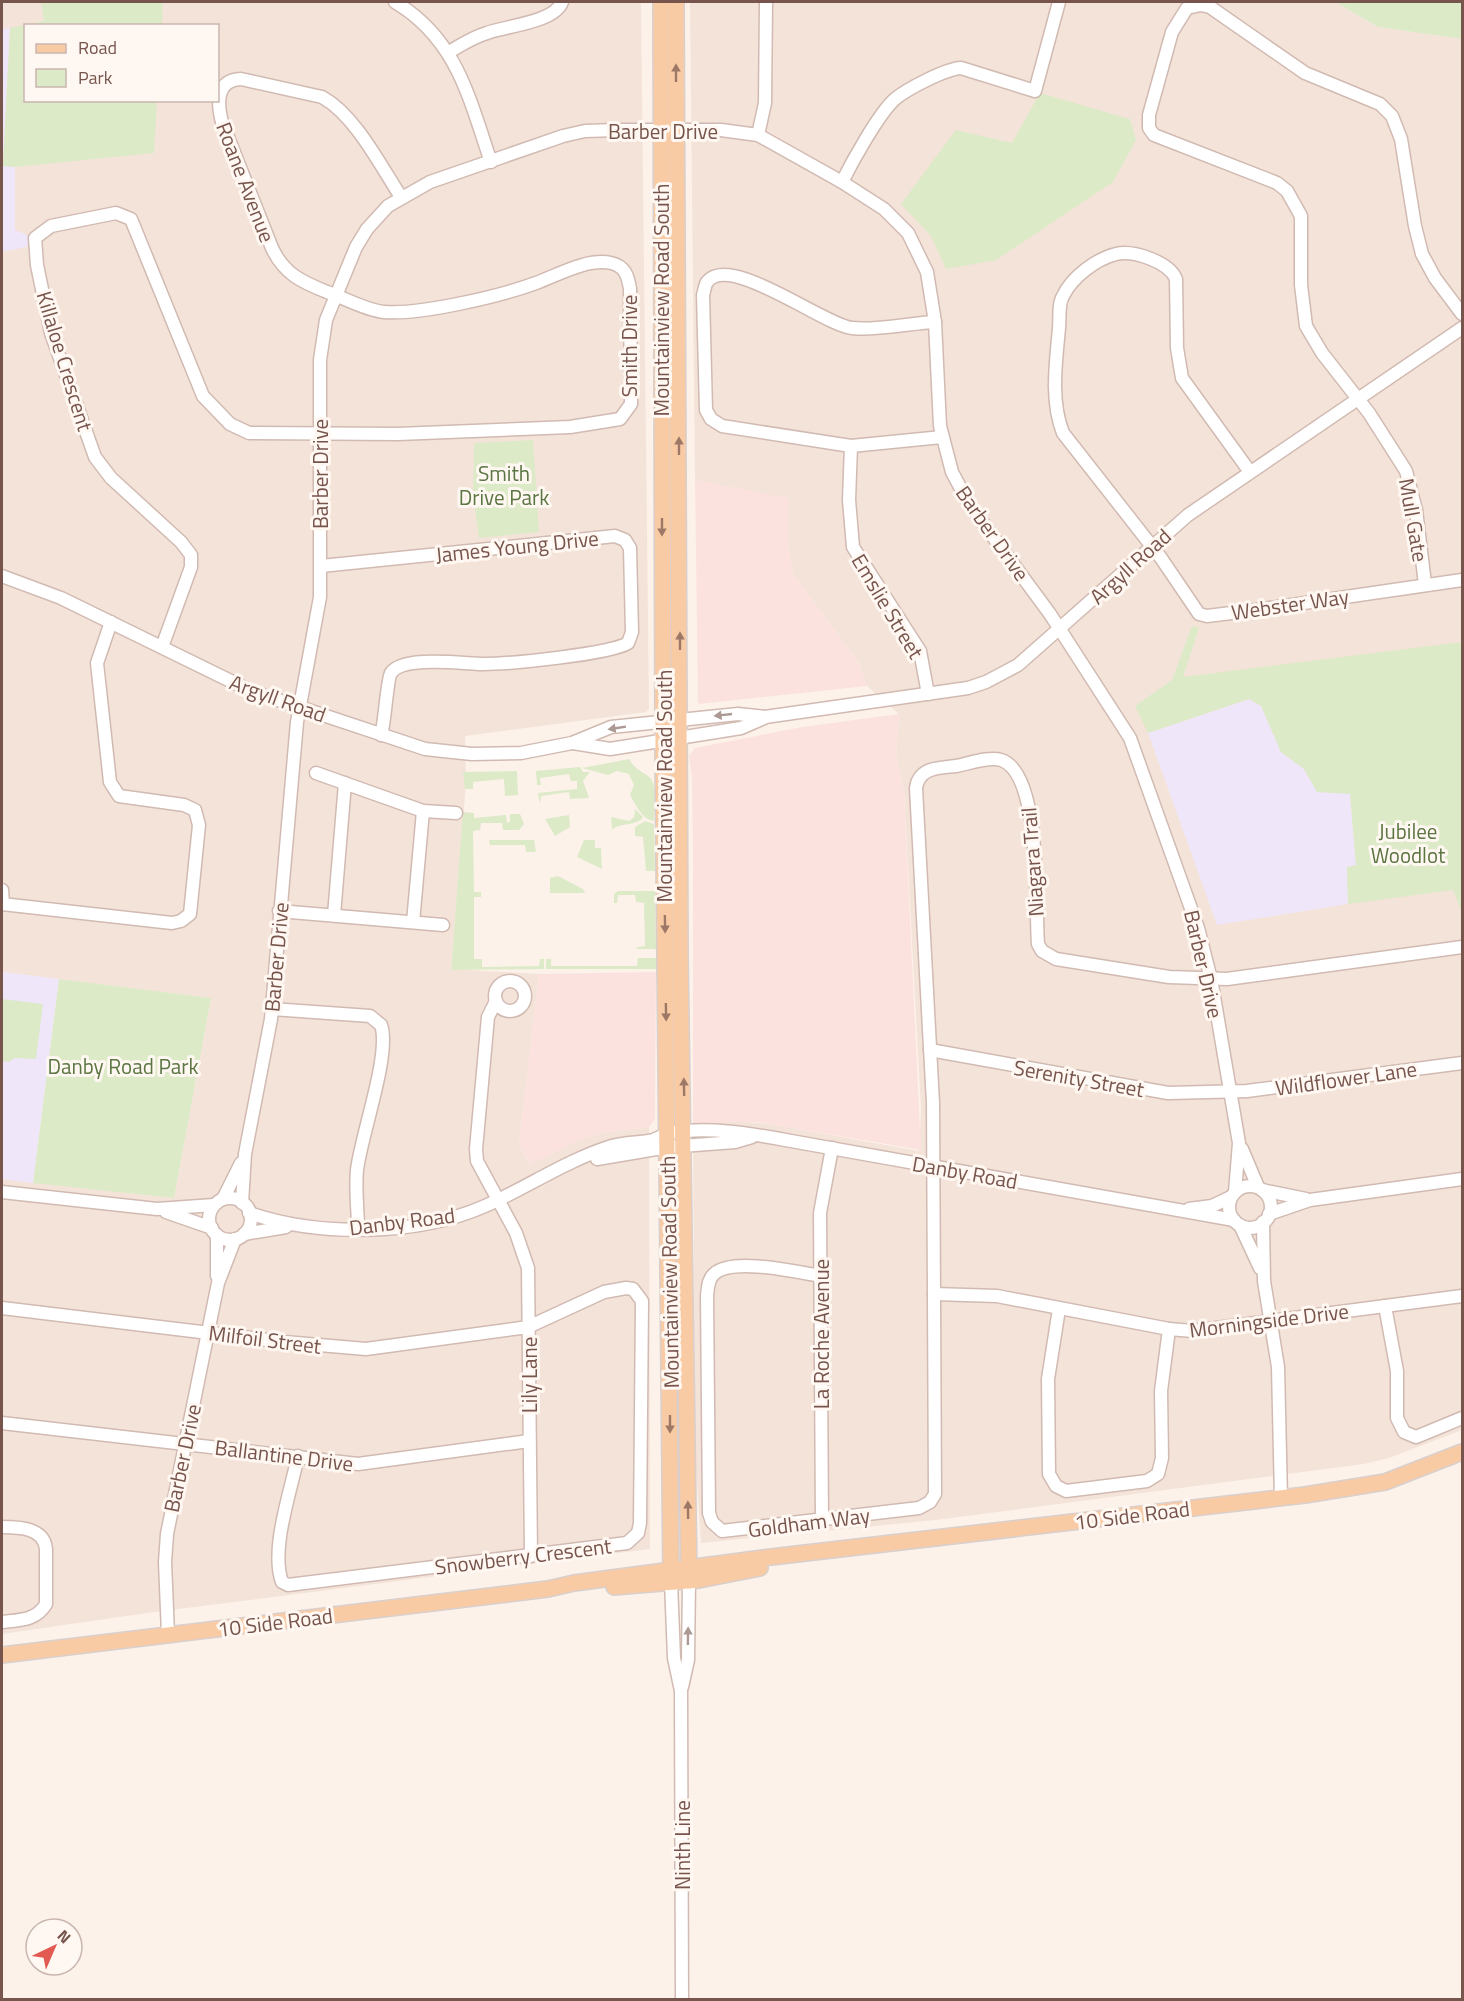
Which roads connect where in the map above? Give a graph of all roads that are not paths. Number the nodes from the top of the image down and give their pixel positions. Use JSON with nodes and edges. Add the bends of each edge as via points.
{"nodes":[{"id":1,"x":395,"y":2,"type":"edge"},
{"id":2,"x":562,"y":2,"type":"edge"},
{"id":3,"x":661,"y":2,"type":"edge"},
{"id":4,"x":676,"y":2,"type":"edge"},
{"id":5,"x":766,"y":2,"type":"edge"},
{"id":6,"x":1059,"y":2,"type":"edge"},
{"id":7,"x":449,"y":52,"type":"junction"},
{"id":8,"x":219,"y":102,"type":"edge"},
{"id":9,"x":219,"y":102,"type":"edge"},
{"id":10,"x":669,"y":132,"type":"junction"},
{"id":11,"x":758,"y":135,"type":"junction"},
{"id":12,"x":491,"y":162,"type":"junction"},
{"id":13,"x":842,"y":182,"type":"junction"},
{"id":14,"x":401,"y":196,"type":"junction"},
{"id":15,"x":336,"y":295,"type":"junction"},
{"id":16,"x":1462,"y":314,"type":"edge"},
{"id":17,"x":935,"y":322,"type":"junction"},
{"id":18,"x":1462,"y":328,"type":"edge"},
{"id":19,"x":1358,"y":398,"type":"junction"},
{"id":20,"x":320,"y":434,"type":"junction"},
{"id":21,"x":942,"y":437,"type":"junction"},
{"id":22,"x":851,"y":446,"type":"junction"},
{"id":23,"x":1250,"y":472,"type":"junction"},
{"id":24,"x":1153,"y":547,"type":"junction"},
{"id":25,"x":321,"y":566,"type":"junction"},
{"id":26,"x":2,"y":576,"type":"edge"},
{"id":27,"x":1462,"y":580,"type":"edge"},
{"id":28,"x":1425,"y":584,"type":"junction"},
{"id":29,"x":111,"y":622,"type":"junction"},
{"id":30,"x":1059,"y":630,"type":"junction"},
{"id":31,"x":162,"y":647,"type":"junction"},
{"id":32,"x":928,"y":694,"type":"junction"},
{"id":33,"x":300,"y":708,"type":"junction"},
{"id":34,"x":765,"y":717,"type":"junction"},
{"id":35,"x":680,"y":720,"type":"junction"},
{"id":36,"x":664,"y":722,"type":"junction"},
{"id":37,"x":381,"y":735,"type":"junction"},
{"id":38,"x":680,"y":736,"type":"junction"},
{"id":39,"x":664,"y":739,"type":"junction"},
{"id":40,"x":572,"y":743,"type":"junction"},
{"id":41,"x":316,"y":773,"type":"dead end"},
{"id":42,"x":345,"y":783,"type":"junction"},
{"id":43,"x":423,"y":811,"type":"junction"},
{"id":44,"x":456,"y":813,"type":"dead end"},
{"id":45,"x":2,"y":890,"type":"edge"},
{"id":46,"x":2,"y":904,"type":"edge"},
{"id":47,"x":279,"y":911,"type":"junction"},
{"id":48,"x":334,"y":915,"type":"junction"},
{"id":49,"x":413,"y":922,"type":"junction"},
{"id":50,"x":443,"y":925,"type":"dead end"},
{"id":51,"x":1462,"y":947,"type":"edge"},
{"id":52,"x":1211,"y":979,"type":"junction"},
{"id":53,"x":496,"y":1001,"type":"dead end"},
{"id":54,"x":272,"y":1009,"type":"junction"},
{"id":55,"x":930,"y":1050,"type":"junction"},
{"id":56,"x":1462,"y":1063,"type":"edge"},
{"id":57,"x":1230,"y":1092,"type":"junction"},
{"id":58,"x":685,"y":1138,"type":"junction"},
{"id":59,"x":668,"y":1141,"type":"junction"},
{"id":60,"x":1239,"y":1143,"type":"junction"},
{"id":61,"x":832,"y":1148,"type":"junction"},
{"id":62,"x":244,"y":1154,"type":"junction"},
{"id":63,"x":933,"y":1167,"type":"junction"},
{"id":64,"x":1462,"y":1179,"type":"edge"},
{"id":65,"x":1260,"y":1189,"type":"junction"},
{"id":66,"x":2,"y":1192,"type":"edge"},
{"id":67,"x":1233,"y":1195,"type":"junction"},
{"id":68,"x":498,"y":1200,"type":"junction"},
{"id":69,"x":1310,"y":1200,"type":"junction"},
{"id":70,"x":219,"y":1202,"type":"junction"},
{"id":71,"x":246,"y":1208,"type":"junction"},
{"id":72,"x":157,"y":1209,"type":"junction"},
{"id":73,"x":1176,"y":1210,"type":"junction"},
{"id":74,"x":1266,"y":1218,"type":"junction"},
{"id":75,"x":1237,"y":1223,"type":"junction"},
{"id":76,"x":302,"y":1226,"type":"junction"},
{"id":77,"x":358,"y":1230,"type":"junction"},
{"id":78,"x":214,"y":1232,"type":"junction"},
{"id":79,"x":240,"y":1236,"type":"junction"},
{"id":80,"x":820,"y":1276,"type":"junction"},
{"id":81,"x":1264,"y":1281,"type":"junction"},
{"id":82,"x":218,"y":1283,"type":"junction"},
{"id":83,"x":934,"y":1294,"type":"junction"},
{"id":84,"x":1462,"y":1296,"type":"edge"},
{"id":85,"x":1385,"y":1306,"type":"junction"},
{"id":86,"x":2,"y":1308,"type":"edge"},
{"id":87,"x":1059,"y":1309,"type":"junction"},
{"id":88,"x":1271,"y":1320,"type":"junction"},
{"id":89,"x":528,"y":1327,"type":"junction"},
{"id":90,"x":1169,"y":1329,"type":"junction"},
{"id":91,"x":208,"y":1332,"type":"junction"},
{"id":92,"x":1462,"y":1418,"type":"edge"},
{"id":93,"x":2,"y":1423,"type":"edge"},
{"id":94,"x":529,"y":1441,"type":"junction"},
{"id":95,"x":185,"y":1443,"type":"junction"},
{"id":96,"x":1462,"y":1452,"type":"edge"},
{"id":97,"x":298,"y":1456,"type":"junction"},
{"id":98,"x":1281,"y":1498,"type":"junction"},
{"id":99,"x":822,"y":1521,"type":"junction"},
{"id":100,"x":2,"y":1527,"type":"edge"},
{"id":101,"x":531,"y":1556,"type":"junction"},
{"id":102,"x":689,"y":1574,"type":"junction"},
{"id":103,"x":671,"y":1576,"type":"junction"},
{"id":104,"x":2,"y":1622,"type":"edge"},
{"id":105,"x":168,"y":1634,"type":"junction"},
{"id":106,"x":2,"y":1655,"type":"edge"},
{"id":107,"x":681,"y":1691,"type":"junction"},
{"id":108,"x":682,"y":2000,"type":"edge"}],
"edges":[{"from":1,"to":7,"type":"street","via":[[418,17]]},
{"from":2,"to":7,"type":"street","via":[[550,16],[485,33]]},
{"from":3,"to":10,"type":"main road","name":"Mountainview Road South"},
{"from":10,"to":4,"type":"main road","name":"Mountainview Road South","one_way":true},
{"from":5,"to":11,"type":"street","via":[[765,104]]},
{"from":6,"to":13,"type":"street","via":[[1035,91],[961,68],[950,69],[894,100],[854,157]]},
{"from":7,"to":12,"type":"street","via":[[464,82]]},
{"from":8,"to":15,"type":"street","name":"Roane Avenue","via":[[222,122],[277,259],[292,276]]},
{"from":9,"to":14,"type":"street","name":"Roane Avenue","via":[[222,89],[230,81],[241,79],[332,102],[345,114]]},
{"from":10,"to":11,"type":"street","name":"Barber Drive","via":[[722,130]]},
{"from":10,"to":12,"type":"street","name":"Barber Drive","via":[[585,131]]},
{"from":35,"to":10,"type":"main road","name":"Mountainview Road South","one_way":true},
{"from":10,"to":36,"type":"main road","name":"Mountainview Road South","one_way":true},
{"from":11,"to":13,"type":"street","name":"Barber Drive"},
{"from":12,"to":14,"type":"street","name":"Barber Drive"},
{"from":13,"to":17,"type":"street","name":"Barber Drive","via":[[884,209],[908,233],[927,272]]},
{"from":14,"to":15,"type":"street","name":"Barber Drive","via":[[363,234]]},
{"from":15,"to":20,"type":"street","name":"Barber Drive","via":[[321,346]]},
{"from":15,"to":20,"type":"street","name":"Smith Drive","via":[[384,312],[424,309],[507,294],[590,264],[622,267],[628,276],[630,404],[626,414],[613,422],[570,427]]},
{"from":16,"to":19,"type":"street","name":"Mull Gate","via":[[1435,279],[1422,254],[1401,139],[1392,116],[1380,104],[1305,73],[1210,7],[1187,8],[1172,32],[1149,115],[1149,129],[1154,135],[1277,183],[1287,191],[1301,216],[1301,285],[1306,326]]},
{"from":17,"to":21,"type":"street","name":"Barber Drive"},
{"from":17,"to":22,"type":"street","via":[[850,328],[747,278],[726,276],[706,282],[705,387],[706,410],[711,418],[722,426]]},
{"from":18,"to":19,"type":"street","name":"Argyll Road"},
{"from":19,"to":23,"type":"street","name":"Argyll Road"},
{"from":19,"to":28,"type":"street","name":"Mull Gate","via":[[1406,471],[1416,510]]},
{"from":20,"to":25,"type":"street","name":"Barber Drive"},
{"from":20,"to":31,"type":"street","name":"Killaloe Crescent","via":[[249,433],[230,423],[207,402],[131,219],[116,213],[51,226],[39,233],[34,248],[51,333],[95,457],[105,472],[192,555]]},
{"from":21,"to":22,"type":"street"},
{"from":21,"to":30,"type":"street","name":"Barber Drive","via":[[952,472],[969,504]]},
{"from":22,"to":32,"type":"street","name":"Emslie Street","via":[[849,500],[853,547],[920,651]]},
{"from":23,"to":24,"type":"street","name":"Argyll Road","via":[[1188,515]]},
{"from":23,"to":24,"type":"street","name":"Webster Way","via":[[1182,378],[1177,348],[1176,279],[1172,270],[1151,258],[1118,254],[1098,262],[1073,280],[1061,298],[1055,385],[1059,424]]},
{"from":24,"to":28,"type":"street","name":"Webster Way","via":[[1193,607],[1208,616]]},
{"from":24,"to":30,"type":"street","name":"Argyll Road"},
{"from":25,"to":33,"type":"street","name":"Barber Drive","via":[[319,605]]},
{"from":25,"to":37,"type":"street","name":"James Young Drive","via":[[615,536],[625,540],[630,548],[632,632],[628,643],[611,650],[526,660],[400,666],[388,681],[387,717]]},
{"from":26,"to":29,"type":"street","name":"Argyll Road","via":[[37,587]]},
{"from":27,"to":28,"type":"street","name":"Webster Way"},
{"from":29,"to":31,"type":"street","name":"Argyll Road"},
{"from":29,"to":46,"type":"street","via":[[97,663],[110,782],[119,796],[195,810],[199,825],[189,914],[172,923]]},
{"from":30,"to":32,"type":"street","name":"Argyll Road","via":[[1002,675],[968,688]]},
{"from":30,"to":52,"type":"street","name":"Barber Drive","via":[[1113,708],[1135,749],[1198,928]]},
{"from":31,"to":33,"type":"street","name":"Argyll Road","via":[[234,684]]},
{"from":32,"to":34,"type":"street","name":"Argyll Road"},
{"from":33,"to":37,"type":"street","name":"Argyll Road"},
{"from":33,"to":47,"type":"street","name":"Barber Drive"},
{"from":34,"to":35,"type":"street","name":"Argyll Road","one_way":true,"via":[[738,714]]},
{"from":34,"to":38,"type":"street","name":"Argyll Road","via":[[741,728]]},
{"from":35,"to":36,"type":"street","name":"Argyll Road"},
{"from":35,"to":38,"type":"main road","name":"Mountainview Road South"},
{"from":36,"to":39,"type":"main road","name":"Mountainview Road South"},
{"from":36,"to":40,"type":"street","name":"Argyll Road","one_way":true,"via":[[611,727]]},
{"from":37,"to":40,"type":"street","name":"Argyll Road","via":[[425,749],[472,754],[521,753]]},
{"from":38,"to":39,"type":"street","name":"Argyll Road"},
{"from":58,"to":38,"type":"main road","name":"Mountainview Road South","one_way":true},
{"from":39,"to":40,"type":"street","name":"Argyll Road","via":[[610,749]]},
{"from":39,"to":59,"type":"main road","name":"Mountainview Road South","one_way":true},
{"from":41,"to":42,"type":"street"},
{"from":42,"to":43,"type":"street"},
{"from":42,"to":48,"type":"street"},
{"from":43,"to":44,"type":"street"},
{"from":43,"to":49,"type":"street"},
{"from":45,"to":46,"type":"street"},
{"from":47,"to":48,"type":"street"},
{"from":47,"to":54,"type":"street","name":"Barber Drive"},
{"from":48,"to":49,"type":"street"},
{"from":49,"to":50,"type":"street"},
{"from":51,"to":52,"type":"street","name":"Niagara Trail"},
{"from":52,"to":55,"type":"street","name":"Niagara Trail","via":[[1115,969],[1056,959],[1042,951],[1037,933],[1031,817],[1018,776],[1003,760],[994,759],[928,770],[919,778],[916,788]]},
{"from":52,"to":57,"type":"street","name":"Barber Drive"},
{"from":53,"to":68,"type":"street","name":"Lily Lane","via":[[488,1017],[476,1149],[477,1161]]},
{"from":54,"to":62,"type":"street","name":"Barber Drive"},
{"from":54,"to":77,"type":"street","via":[[370,1016],[381,1025],[376,1082],[357,1169]]},
{"from":55,"to":57,"type":"street","name":"Serenity Street","via":[[1159,1092]]},
{"from":55,"to":63,"type":"street","name":"Niagara Trail"},
{"from":56,"to":57,"type":"street","name":"Wildflower Lane"},
{"from":57,"to":60,"type":"street","name":"Barber Drive"},
{"from":58,"to":59,"type":"street","name":"Danby Road"},
{"from":58,"to":61,"type":"street","name":"Danby Road","via":[[735,1142],[770,1137]]},
{"from":102,"to":58,"type":"main road","name":"Mountainview Road South","one_way":true},
{"from":59,"to":68,"type":"street","name":"Danby Road","via":[[564,1166]]},
{"from":59,"to":103,"type":"main road","name":"Mountainview Road South","one_way":true},
{"from":60,"to":65,"type":"street","name":"Barber Drive"},
{"from":60,"to":67,"type":"street","name":"Barber Drive"},
{"from":61,"to":63,"type":"street","name":"Danby Road"},
{"from":61,"to":80,"type":"street","name":"La Roche Avenue","via":[[820,1213]]},
{"from":62,"to":70,"type":"street","name":"Barber Drive"},
{"from":62,"to":71,"type":"street","name":"Barber Drive"},
{"from":63,"to":73,"type":"street","name":"Danby Road"},
{"from":63,"to":83,"type":"street","name":"Goldham Way"},
{"from":64,"to":69,"type":"street"},
{"from":65,"to":67,"type":"street","via":[[1246,1186]]},
{"from":65,"to":69,"type":"street"},
{"from":65,"to":74,"type":"street","via":[[1269,1199]]},
{"from":66,"to":72,"type":"street"},
{"from":67,"to":73,"type":"street","name":"Danby Road","via":[[1212,1206]]},
{"from":67,"to":75,"type":"street","via":[[1229,1209]]},
{"from":68,"to":77,"type":"street","name":"Danby Road","via":[[440,1220]]},
{"from":68,"to":89,"type":"street","name":"Lily Lane","via":[[526,1260]]},
{"from":69,"to":74,"type":"street"},
{"from":70,"to":71,"type":"street","via":[[235,1199]]},
{"from":70,"to":72,"type":"street"},
{"from":70,"to":78,"type":"street","via":[[209,1218]]},
{"from":71,"to":76,"type":"street","name":"Danby Road"},
{"from":71,"to":79,"type":"street","via":[[249,1226]]},
{"from":72,"to":78,"type":"street","via":[[191,1219]]},
{"from":73,"to":75,"type":"street","name":"Danby Road"},
{"from":74,"to":75,"type":"street","via":[[1252,1227]]},
{"from":74,"to":81,"type":"street"},
{"from":75,"to":81,"type":"street","via":[[1251,1245]]},
{"from":76,"to":77,"type":"street","name":"Danby Road"},
{"from":76,"to":79,"type":"street","name":"Danby Road","via":[[266,1228]]},
{"from":78,"to":79,"type":"street"},
{"from":78,"to":82,"type":"street","name":"Barber Drive"},
{"from":79,"to":82,"type":"street","name":"Barber Drive"},
{"from":80,"to":99,"type":"street","name":"La Roche Avenue"},
{"from":80,"to":99,"type":"street","name":"Goldham Way","via":[[748,1266],[720,1270],[710,1279],[707,1296],[712,1522],[727,1532]]},
{"from":81,"to":88,"type":"street"},
{"from":82,"to":91,"type":"street","name":"Barber Drive"},
{"from":83,"to":87,"type":"street","name":"Morningside Drive","via":[[997,1296]]},
{"from":83,"to":99,"type":"street","name":"Goldham Way","via":[[933,1499],[919,1508]]},
{"from":84,"to":85,"type":"street","name":"Morningside Drive"},
{"from":85,"to":88,"type":"street","name":"Morningside Drive"},
{"from":85,"to":92,"type":"street","via":[[1397,1371],[1396,1418],[1404,1432],[1410,1437],[1421,1436]]},
{"from":86,"to":91,"type":"street","name":"Milfoil Street"},
{"from":87,"to":90,"type":"street","name":"Morningside Drive"},
{"from":87,"to":90,"type":"street","via":[[1048,1379],[1049,1474],[1053,1484],[1066,1491],[1147,1481],[1158,1474],[1162,1458],[1161,1392]]},
{"from":88,"to":90,"type":"street","name":"Morningside Drive","via":[[1193,1331]]},
{"from":88,"to":98,"type":"street","via":[[1278,1367]]},
{"from":89,"to":91,"type":"street","name":"Milfoil Street","via":[[366,1349]]},
{"from":89,"to":94,"type":"street","name":"Lily Lane"},
{"from":89,"to":101,"type":"street","name":"Snowberry Crescent","via":[[589,1297],[618,1288],[633,1289],[642,1301],[638,1533],[627,1543]]},
{"from":91,"to":95,"type":"street","name":"Barber Drive"},
{"from":93,"to":95,"type":"street","name":"Ballantine Drive"},
{"from":94,"to":97,"type":"street","name":"Ballantine Drive","via":[[376,1464]]},
{"from":94,"to":101,"type":"street","name":"Lily Lane"},
{"from":95,"to":97,"type":"street","name":"Ballantine Drive"},
{"from":95,"to":105,"type":"street","name":"Barber Drive","via":[[165,1546]]},
{"from":96,"to":98,"type":"main road","name":"10 Side Road","via":[[1385,1482]]},
{"from":97,"to":101,"type":"street","name":"Snowberry Crescent","via":[[277,1556],[282,1582],[288,1585]]},
{"from":98,"to":102,"type":"main road","name":"10 Side Road","via":[[796,1556],[774,1565]]},
{"from":100,"to":104,"type":"street","via":[[31,1530],[45,1541],[46,1604],[35,1617]]},
{"from":102,"to":103,"type":"main road","name":"10 Side Road"},
{"from":107,"to":102,"type":"street","name":"Ninth Line","one_way":true,"via":[[688,1660]]},
{"from":103,"to":105,"type":"main road","name":"10 Side Road","via":[[576,1590],[548,1589]]},
{"from":103,"to":107,"type":"street","name":"Ninth Line","via":[[674,1658]]},
{"from":105,"to":106,"type":"main road","name":"10 Side Road"},
{"from":107,"to":108,"type":"street","name":"Ninth Line"}]}
